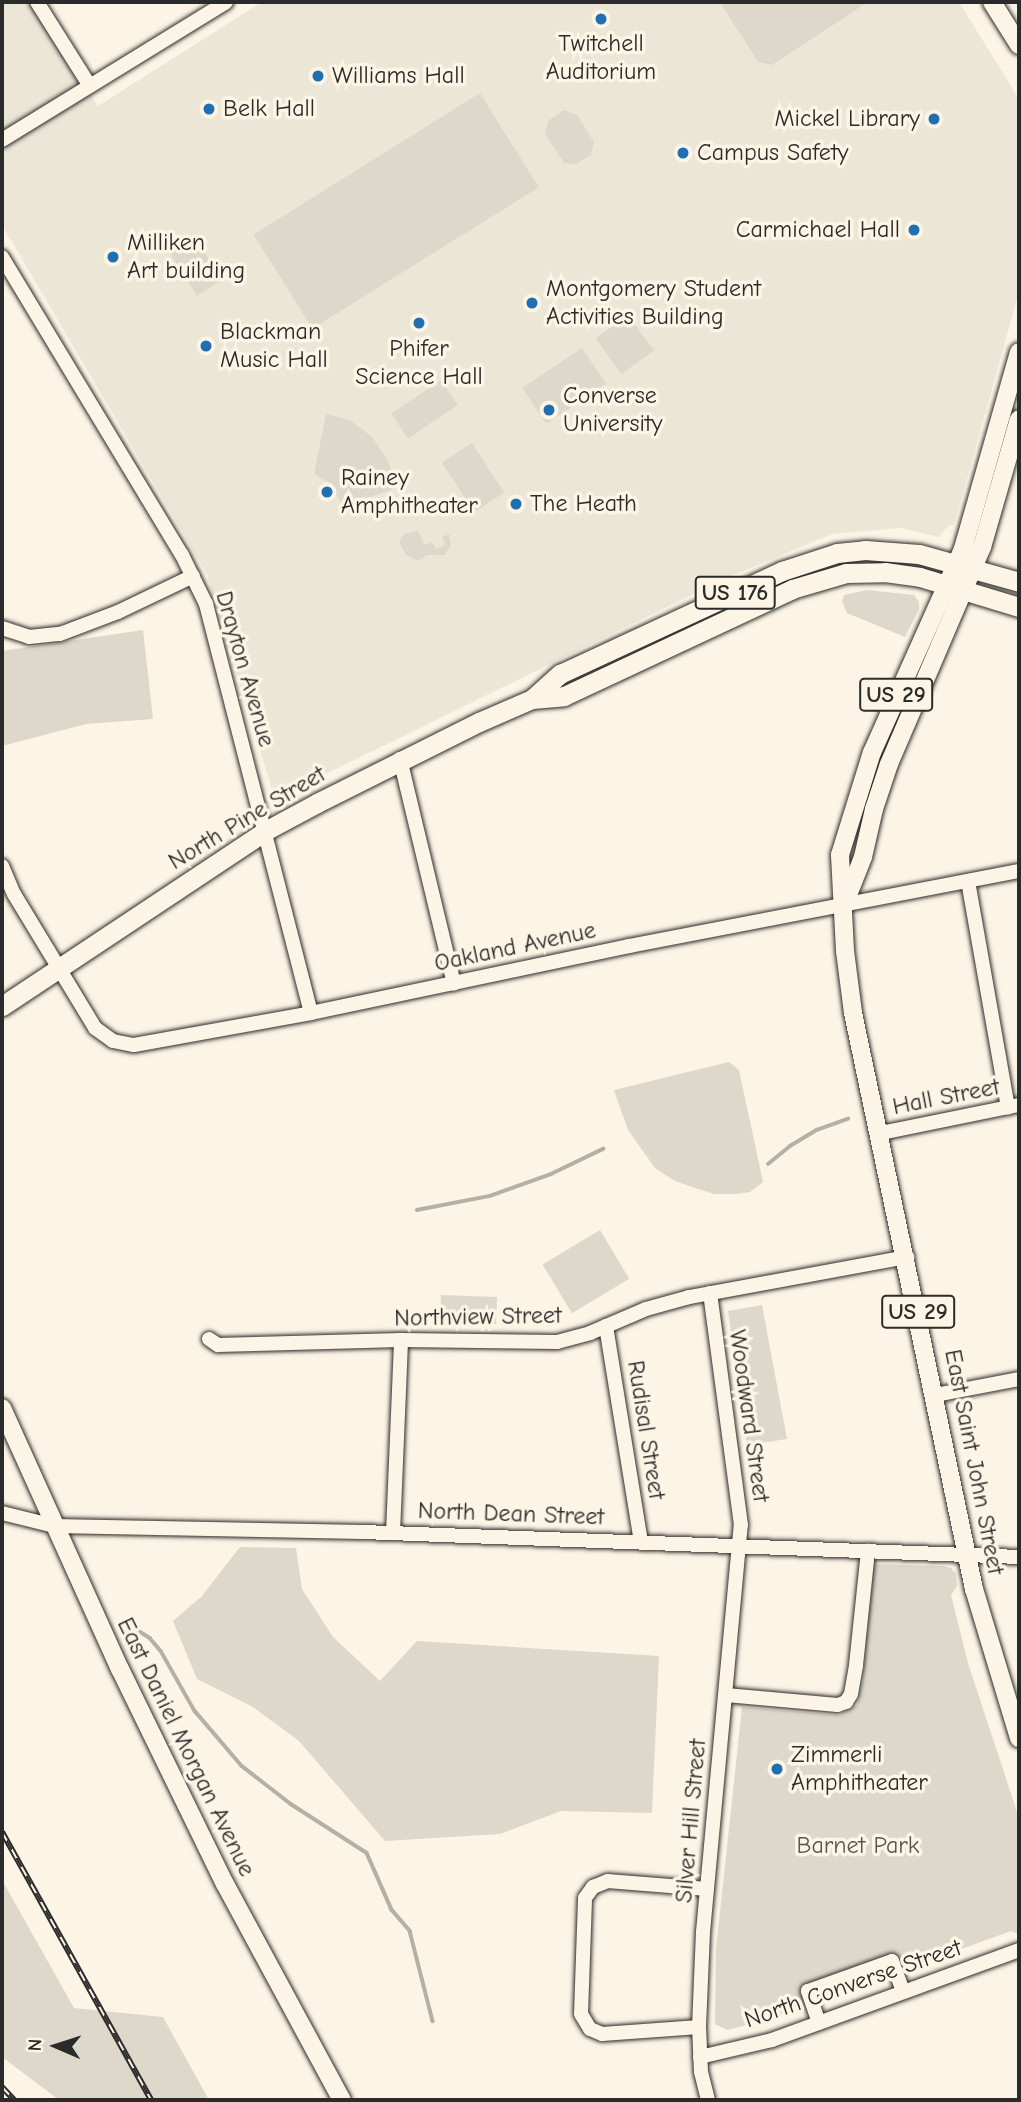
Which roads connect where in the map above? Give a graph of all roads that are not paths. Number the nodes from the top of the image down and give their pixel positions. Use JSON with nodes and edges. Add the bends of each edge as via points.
{"nodes":[{"id":1,"x":37,"y":2,"type":"edge"},
{"id":2,"x":226,"y":2,"type":"edge"},
{"id":3,"x":992,"y":2,"type":"edge"},
{"id":4,"x":1019,"y":44,"type":"edge"},
{"id":5,"x":90,"y":86,"type":"junction"},
{"id":6,"x":2,"y":141,"type":"edge"},
{"id":7,"x":2,"y":257,"type":"edge"},
{"id":8,"x":1019,"y":352,"type":"edge"},
{"id":9,"x":1000,"y":419,"type":"junction"},
{"id":10,"x":1019,"y":423,"type":"edge"},
{"id":11,"x":1015,"y":453,"type":"edge"},
{"id":12,"x":964,"y":567,"type":"junction"},
{"id":13,"x":194,"y":576,"type":"junction"},
{"id":14,"x":1019,"y":582,"type":"edge"},
{"id":15,"x":955,"y":587,"type":"junction"},
{"id":16,"x":1019,"y":607,"type":"edge"},
{"id":17,"x":2,"y":628,"type":"edge"},
{"id":18,"x":532,"y":699,"type":"junction"},
{"id":19,"x":400,"y":759,"type":"junction"},
{"id":20,"x":265,"y":831,"type":"junction"},
{"id":21,"x":2,"y":866,"type":"edge"},
{"id":22,"x":1019,"y":871,"type":"edge"},
{"id":23,"x":968,"y":881,"type":"junction"},
{"id":24,"x":845,"y":903,"type":"junction"},
{"id":25,"x":57,"y":966,"type":"junction"},
{"id":26,"x":454,"y":984,"type":"junction"},
{"id":27,"x":2,"y":1006,"type":"edge"},
{"id":28,"x":311,"y":1013,"type":"junction"},
{"id":29,"x":1014,"y":1106,"type":"edge"},
{"id":30,"x":881,"y":1133,"type":"junction"},
{"id":31,"x":907,"y":1257,"type":"junction"},
{"id":32,"x":710,"y":1293,"type":"junction"},
{"id":33,"x":606,"y":1326,"type":"junction"},
{"id":34,"x":209,"y":1339,"type":"dead end"},
{"id":35,"x":401,"y":1340,"type":"junction"},
{"id":36,"x":1019,"y":1379,"type":"edge"},
{"id":37,"x":935,"y":1395,"type":"junction"},
{"id":38,"x":2,"y":1408,"type":"edge"},
{"id":39,"x":2,"y":1513,"type":"edge"},
{"id":40,"x":54,"y":1526,"type":"junction"},
{"id":41,"x":393,"y":1533,"type":"junction"},
{"id":42,"x":640,"y":1542,"type":"junction"},
{"id":43,"x":738,"y":1546,"type":"junction"},
{"id":44,"x":868,"y":1551,"type":"junction"},
{"id":45,"x":968,"y":1555,"type":"junction"},
{"id":46,"x":1019,"y":1557,"type":"edge"},
{"id":47,"x":726,"y":1695,"type":"junction"},
{"id":48,"x":1019,"y":1738,"type":"edge"},
{"id":49,"x":707,"y":1889,"type":"junction"},
{"id":50,"x":1019,"y":1950,"type":"edge"},
{"id":51,"x":903,"y":1992,"type":"junction"},
{"id":52,"x":819,"y":2023,"type":"junction"},
{"id":53,"x":699,"y":2026,"type":"junction"},
{"id":54,"x":700,"y":2057,"type":"junction"},
{"id":55,"x":342,"y":2100,"type":"edge"},
{"id":56,"x":708,"y":2100,"type":"edge"}],
"edges":[{"from":1,"to":5,"type":"street"},
{"from":2,"to":5,"type":"street"},
{"from":3,"to":4,"type":"main road"},
{"from":5,"to":6,"type":"street"},
{"from":7,"to":13,"type":"street","name":"Drayton Avenue"},
{"from":8,"to":9,"type":"main road","name":"East Saint John Street","number":"US 29"},
{"from":9,"to":10,"type":"street"},
{"from":9,"to":12,"type":"main road","name":"East Saint John Street","number":"US 29"},
{"from":10,"to":11,"type":"main road","name":"East Saint John Street","number":"US 29"},
{"from":11,"to":12,"type":"main road","name":"East Saint John Street","number":"US 29","via":[[990,524]]},
{"from":12,"to":14,"type":"highway","name":"North Pine Street","number":"US 176"},
{"from":12,"to":15,"type":"main road","name":"East Saint John Street","number":"US 29"},
{"from":12,"to":18,"type":"highway","name":"North Pine Street","number":"US 176","via":[[892,550],[837,553],[782,571],[559,674]]},
{"from":13,"to":17,"type":"street","via":[[60,634],[29,637]]},
{"from":13,"to":20,"type":"street","name":"Drayton Avenue","via":[[215,633]]},
{"from":15,"to":16,"type":"highway","name":"North Pine Street"},
{"from":15,"to":18,"type":"highway","name":"North Pine Street","via":[[905,574],[846,573],[792,589],[564,696]]},
{"from":15,"to":24,"type":"main road","name":"East Saint John Street","number":"US 29","via":[[889,764]]},
{"from":18,"to":19,"type":"highway","name":"North Pine Street","number":"US 176"},
{"from":19,"to":20,"type":"highway","name":"North Pine Street","number":"US 176"},
{"from":19,"to":26,"type":"street"},
{"from":20,"to":25,"type":"highway","name":"North Pine Street","number":"US 176"},
{"from":20,"to":28,"type":"street","name":"Drayton Avenue"},
{"from":21,"to":25,"type":"street","name":"Oakland Avenue"},
{"from":22,"to":23,"type":"street","name":"Oakland Avenue"},
{"from":23,"to":24,"type":"street","name":"Oakland Avenue"},
{"from":23,"to":29,"type":"street"},
{"from":24,"to":26,"type":"street","name":"Oakland Avenue"},
{"from":24,"to":30,"type":"main road","name":"East Saint John Street","number":"US 29","via":[[847,972]]},
{"from":25,"to":27,"type":"highway","name":"North Pine Street","number":"US 176"},
{"from":25,"to":28,"type":"street","name":"Oakland Avenue","via":[[95,1028],[124,1044]]},
{"from":26,"to":28,"type":"street","name":"Oakland Avenue"},
{"from":29,"to":30,"type":"street","name":"Hall Street"},
{"from":30,"to":31,"type":"main road","name":"East Saint John Street","number":"US 29"},
{"from":31,"to":32,"type":"street","name":"Northview Street"},
{"from":31,"to":37,"type":"main road","name":"East Saint John Street","number":"US 29"},
{"from":32,"to":33,"type":"street","name":"Northview Street","via":[[657,1305]]},
{"from":32,"to":43,"type":"street","name":"Woodward Street","via":[[741,1525]]},
{"from":33,"to":35,"type":"street","name":"Northview Street","via":[[574,1338],[540,1343]]},
{"from":33,"to":42,"type":"street","name":"Rudisal Street"},
{"from":34,"to":35,"type":"street","name":"Northview Street","via":[[218,1345]]},
{"from":35,"to":41,"type":"street"},
{"from":36,"to":37,"type":"street"},
{"from":37,"to":45,"type":"main road","name":"East Saint John Street","number":"US 29"},
{"from":38,"to":40,"type":"main road","name":"East Daniel Morgan Avenue"},
{"from":39,"to":40,"type":"street","name":"North Dean Street"},
{"from":40,"to":41,"type":"street","name":"North Dean Street"},
{"from":40,"to":55,"type":"main road","name":"East Daniel Morgan Avenue","via":[[225,1884]]},
{"from":41,"to":42,"type":"street","name":"North Dean Street"},
{"from":42,"to":43,"type":"street","name":"North Dean Street"},
{"from":43,"to":44,"type":"street","name":"North Dean Street"},
{"from":43,"to":47,"type":"street","name":"Silver Hill Street"},
{"from":44,"to":45,"type":"street","name":"North Dean Street"},
{"from":44,"to":47,"type":"street","via":[[856,1665],[846,1702]]},
{"from":45,"to":46,"type":"street","name":"North Dean Street"},
{"from":45,"to":48,"type":"main road","name":"East Saint John Street","number":"US 29"},
{"from":47,"to":49,"type":"street","name":"Silver Hill Street"},
{"from":49,"to":53,"type":"street","name":"Silver Hill Street"},
{"from":49,"to":53,"type":"street","via":[[608,1881],[593,1887],[585,1898],[581,2014],[590,2029],[601,2034]]},
{"from":50,"to":51,"type":"street","name":"North Converse Street"},
{"from":51,"to":52,"type":"street","name":"North Converse Street"},
{"from":51,"to":52,"type":"street","via":[[892,1961],[808,1991]]},
{"from":52,"to":54,"type":"street","name":"North Converse Street"},
{"from":53,"to":54,"type":"street","name":"Silver Hill Street"},
{"from":54,"to":56,"type":"street","name":"Silver Hill Street"}]}
